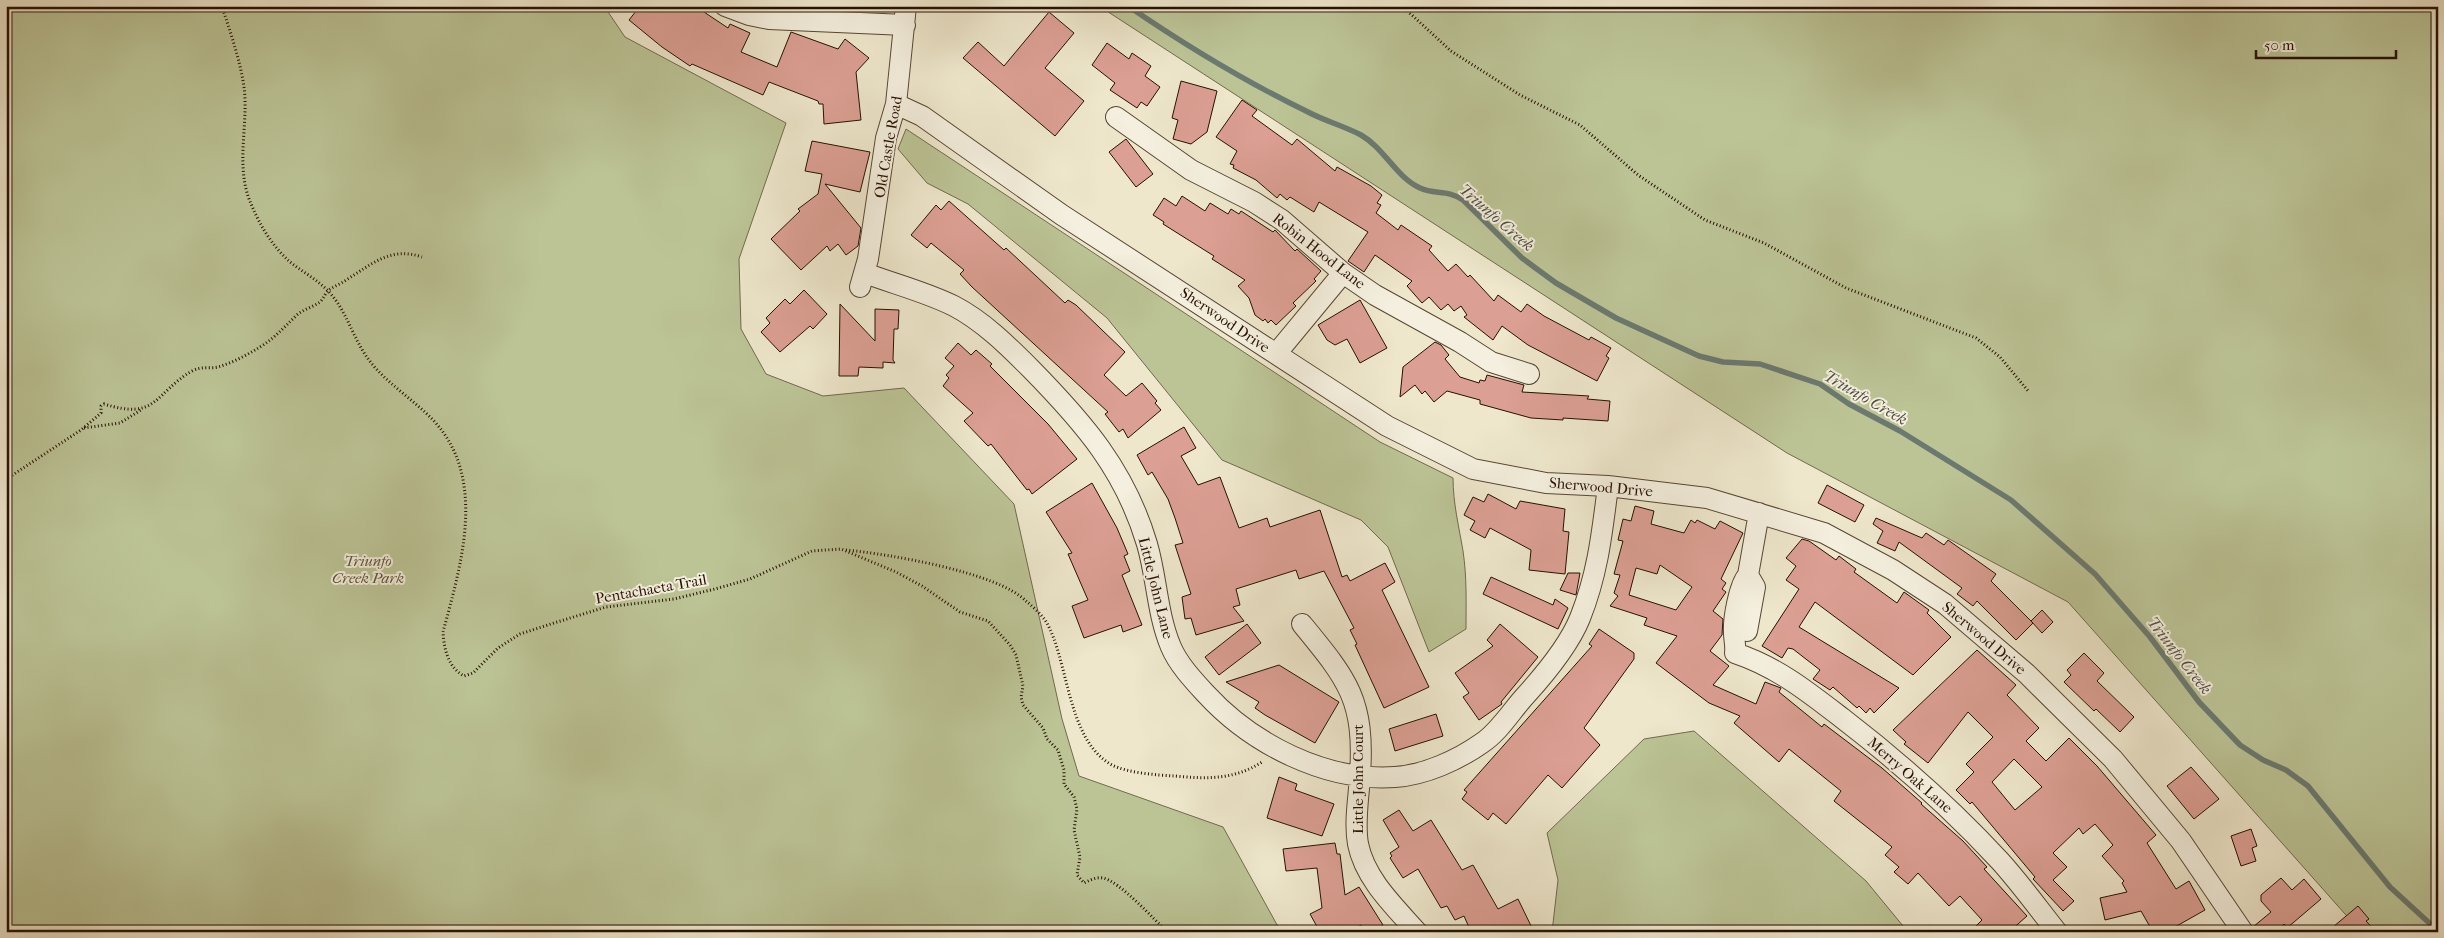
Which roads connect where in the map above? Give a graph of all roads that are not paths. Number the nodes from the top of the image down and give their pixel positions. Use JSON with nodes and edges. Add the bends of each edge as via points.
{"nodes":[{"id":1,"x":725,"y":6,"type":"edge"},
{"id":2,"x":905,"y":15,"type":"edge"},
{"id":3,"x":896,"y":104,"type":"junction"},
{"id":4,"x":1116,"y":116,"type":"dead end"},
{"id":5,"x":1342,"y":274,"type":"junction"},
{"id":6,"x":862,"y":280,"type":"joint"},
{"id":7,"x":1276,"y":354,"type":"junction"},
{"id":8,"x":1529,"y":374,"type":"dead end"},
{"id":9,"x":1608,"y":486,"type":"junction"},
{"id":10,"x":1759,"y":512,"type":"junction"},
{"id":11,"x":1302,"y":624,"type":"dead end"},
{"id":12,"x":1360,"y":776,"type":"junction"},
{"id":13,"x":1417,"y":932,"type":"edge"},
{"id":14,"x":2057,"y":932,"type":"edge"},
{"id":15,"x":2243,"y":932,"type":"edge"}],
"edges":[{"from":1,"to":2,"type":"street","via":[[769,19]]},
{"from":2,"to":3,"type":"street","name":"Old Castle Road"},
{"from":3,"to":6,"type":"street","name":"Old Castle Road","via":[[886,138],[878,202]]},
{"from":3,"to":7,"type":"street","name":"Sherwood Drive","via":[[922,116],[1062,215]]},
{"from":4,"to":5,"type":"street","name":"Robin Hood Lane","via":[[1191,170],[1282,220]]},
{"from":5,"to":7,"type":"street"},
{"from":5,"to":8,"type":"street","name":"Robin Hood Lane","via":[[1491,362]]},
{"from":6,"to":12,"type":"street","name":"Little John Lane","via":[[931,296],[974,318],[1007,345],[1061,399],[1102,448],[1127,490],[1147,545],[1159,610],[1172,649],[1208,696],[1273,746],[1322,767]]},
{"from":7,"to":9,"type":"street","name":"Sherwood Drive","via":[[1387,426],[1473,469],[1546,483]]},
{"from":9,"to":10,"type":"street","name":"Sherwood Drive","via":[[1707,498]]},
{"from":9,"to":12,"type":"street","name":"Little John Lane","via":[[1597,568],[1579,621],[1546,672],[1484,742],[1440,767],[1396,777]]},
{"from":10,"to":14,"type":"street","name":"Merry Oak Lane","via":[[1748,576],[1741,583],[1734,633],[1736,648],[1797,684],[1892,756],[2001,862]]},
{"from":10,"to":15,"type":"street","name":"Sherwood Drive","via":[[1824,533],[1893,570],[1945,604],[2027,674],[2112,759],[2181,842]]},
{"from":11,"to":12,"type":"street","name":"Little John Court","via":[[1334,662],[1356,704],[1362,746]]},
{"from":12,"to":13,"type":"street","name":"Little John Court","via":[[1358,844],[1372,879]]}]}
